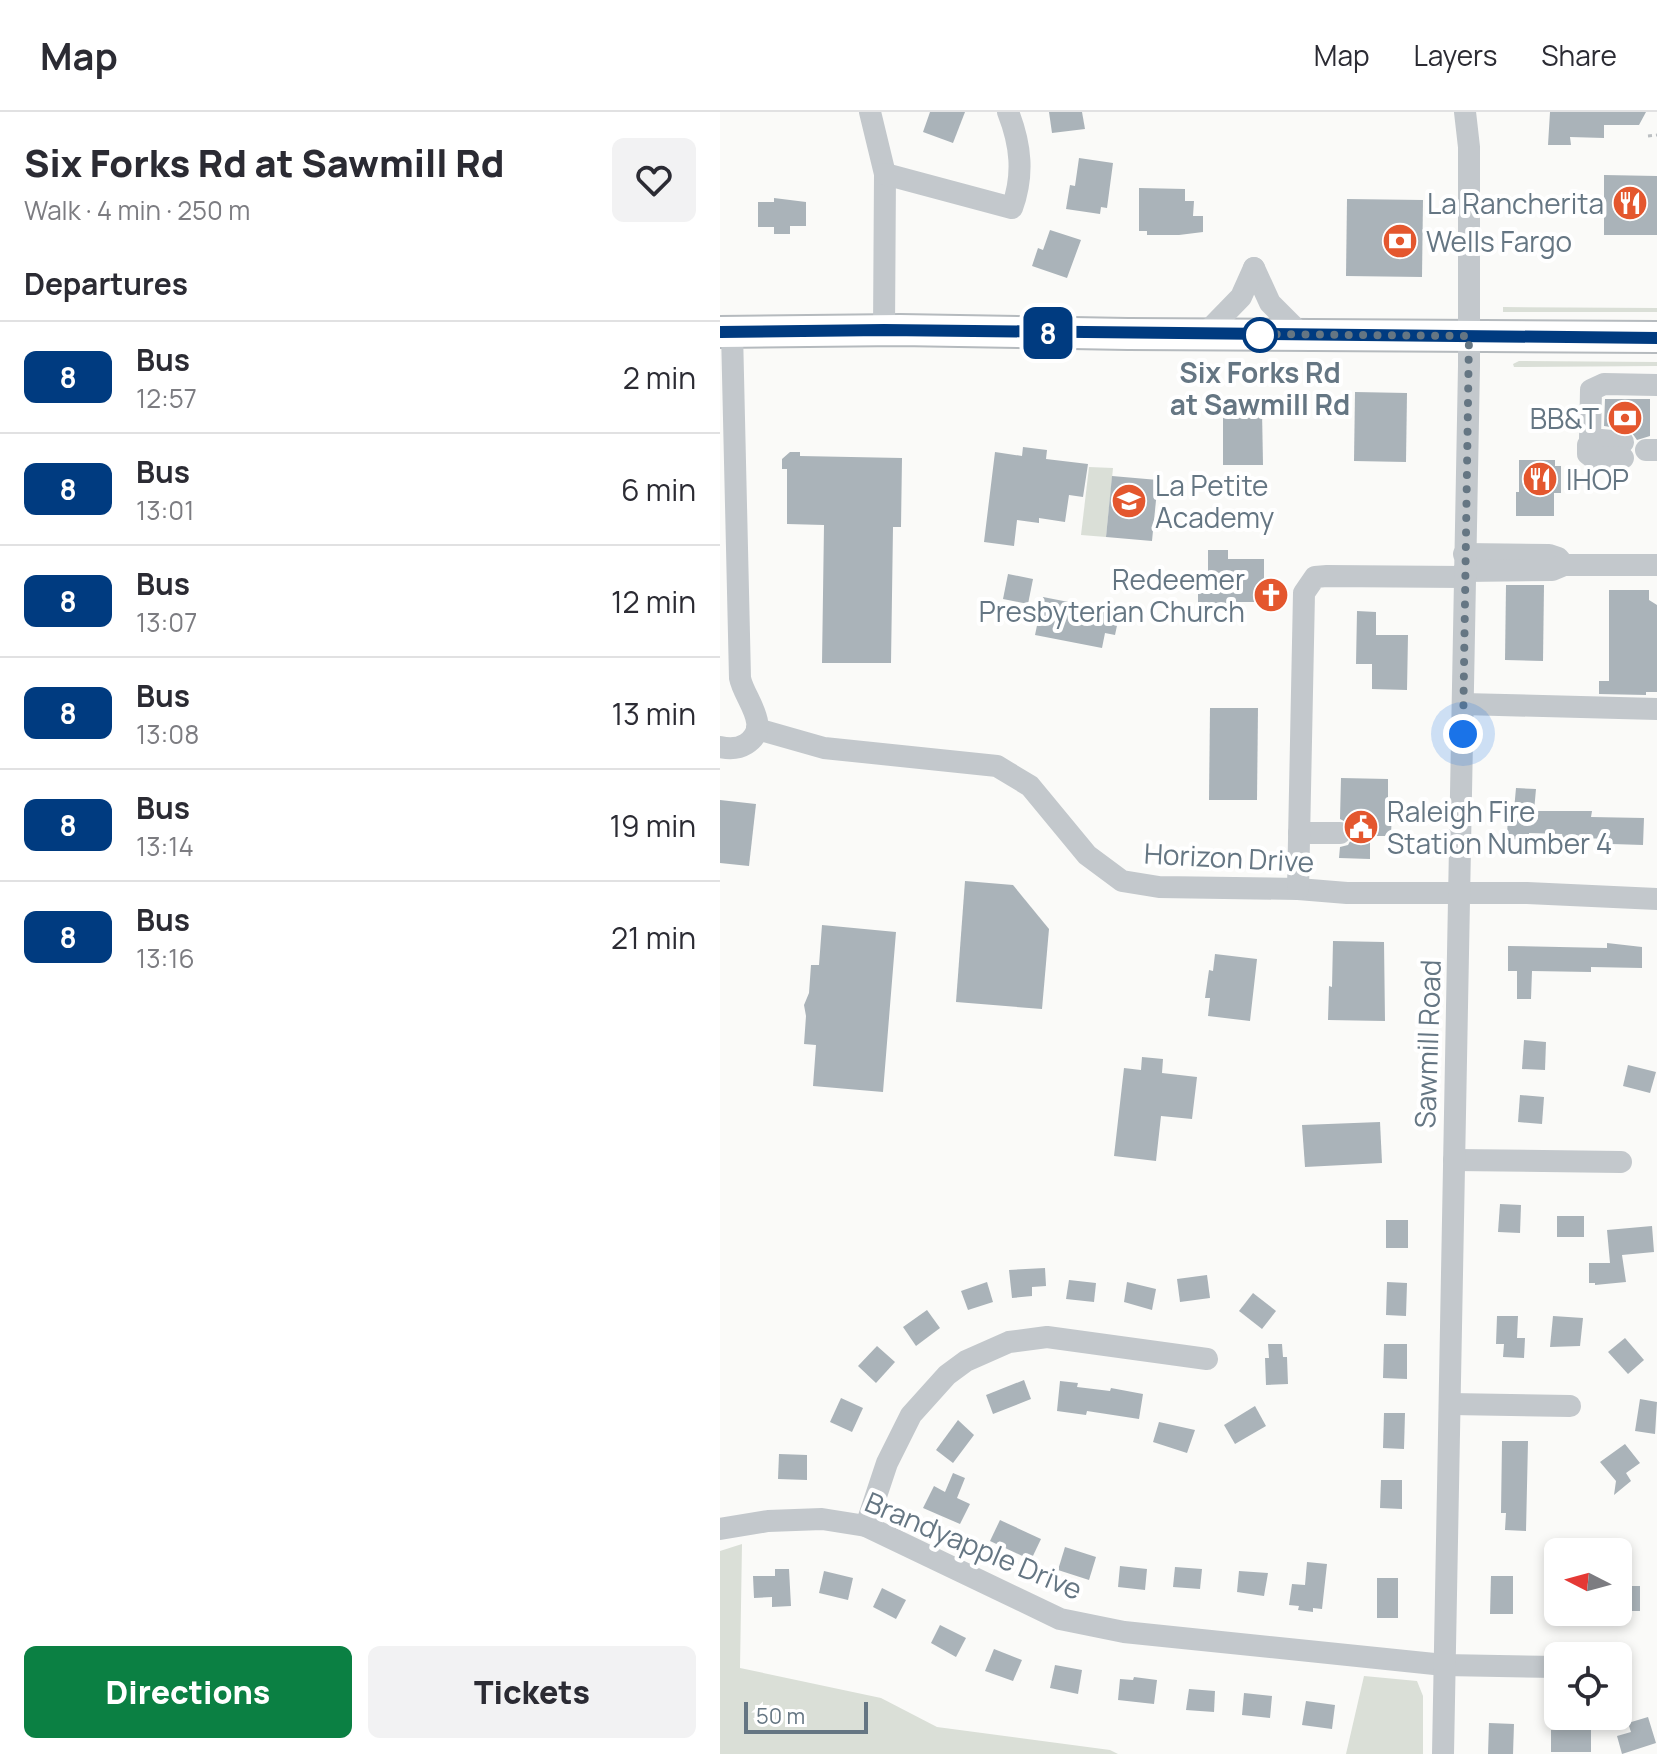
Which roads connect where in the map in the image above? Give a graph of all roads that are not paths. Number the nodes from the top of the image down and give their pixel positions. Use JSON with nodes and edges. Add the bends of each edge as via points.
{"nodes":[{"id":1,"x":870,"y":112,"type":"edge"},
{"id":2,"x":1008,"y":112,"type":"edge"},
{"id":3,"x":1465,"y":112,"type":"edge"},
{"id":4,"x":885,"y":174,"type":"junction"},
{"id":5,"x":884,"y":330,"type":"junction"},
{"id":6,"x":726,"y":332,"type":"edge"},
{"id":7,"x":1206,"y":333,"type":"junction"},
{"id":8,"x":1302,"y":335,"type":"junction"},
{"id":9,"x":1469,"y":336,"type":"junction"},
{"id":10,"x":1657,"y":337,"type":"edge"},
{"id":11,"x":1657,"y":385,"type":"edge"},
{"id":12,"x":1642,"y":450,"type":"edge"},
{"id":13,"x":1657,"y":565,"type":"edge"},
{"id":14,"x":1464,"y":568,"type":"junction"},
{"id":15,"x":1463,"y":704,"type":"junction"},
{"id":16,"x":1657,"y":709,"type":"edge"},
{"id":17,"x":757,"y":729,"type":"junction"},
{"id":18,"x":720,"y":747,"type":"edge"},
{"id":19,"x":1299,"y":833,"type":"junction"},
{"id":20,"x":1340,"y":833,"type":"dead end"},
{"id":21,"x":1298,"y":889,"type":"junction"},
{"id":22,"x":1461,"y":893,"type":"junction"},
{"id":23,"x":1657,"y":899,"type":"edge"},
{"id":24,"x":1454,"y":1160,"type":"junction"},
{"id":25,"x":1621,"y":1162,"type":"dead end"},
{"id":26,"x":1207,"y":1359,"type":"dead end"},
{"id":27,"x":1450,"y":1404,"type":"junction"},
{"id":28,"x":1570,"y":1406,"type":"dead end"},
{"id":29,"x":866,"y":1526,"type":"junction"},
{"id":30,"x":720,"y":1529,"type":"edge"},
{"id":31,"x":1444,"y":1665,"type":"junction"},
{"id":32,"x":1544,"y":1667,"type":"edge"},
{"id":33,"x":1443,"y":1754,"type":"edge"}],
"edges":[{"from":1,"to":4,"type":"street"},
{"from":2,"to":4,"type":"street","via":[[1021,170],[1012,208]]},
{"from":3,"to":9,"type":"street","name":"Sawmill Road"},
{"from":4,"to":5,"type":"street"},
{"from":5,"to":6,"type":"main road"},
{"from":5,"to":7,"type":"main road"},
{"from":6,"to":17,"type":"street","via":[[740,678],[754,707]]},
{"from":7,"to":8,"type":"main road"},
{"from":7,"to":8,"type":"street","via":[[1241,297],[1254,268],[1270,303]]},
{"from":8,"to":9,"type":"main road"},
{"from":9,"to":10,"type":"main road"},
{"from":9,"to":14,"type":"street","name":"Sawmill Road"},
{"from":11,"to":12,"type":"street","via":[[1604,384],[1590,394],[1588,441]]},
{"from":13,"to":14,"type":"street"},
{"from":14,"to":15,"type":"street","name":"Sawmill Road"},
{"from":14,"to":19,"type":"street","via":[[1315,577],[1309,584],[1301,623]]},
{"from":15,"to":16,"type":"street"},
{"from":15,"to":22,"type":"street","name":"Sawmill Road"},
{"from":17,"to":18,"type":"street","via":[[741,747]]},
{"from":17,"to":21,"type":"street","name":"Horizon Drive","via":[[824,748],[997,766],[1030,786],[1087,855],[1122,881],[1159,887]]},
{"from":19,"to":20,"type":"street"},
{"from":19,"to":21,"type":"street"},
{"from":21,"to":22,"type":"street","name":"Horizon Drive"},
{"from":22,"to":23,"type":"street","name":"Horizon Drive"},
{"from":22,"to":24,"type":"street","name":"Sawmill Road"},
{"from":24,"to":25,"type":"street"},
{"from":24,"to":27,"type":"street","name":"Sawmill Road"},
{"from":26,"to":29,"type":"street","via":[[1047,1337],[1009,1342],[966,1361],[911,1415],[887,1463]]},
{"from":27,"to":28,"type":"street"},
{"from":27,"to":31,"type":"street","name":"Sawmill Road"},
{"from":29,"to":30,"type":"street","name":"Brandyapple Drive","via":[[822,1519]]},
{"from":29,"to":31,"type":"street","name":"Brandyapple Drive","via":[[1060,1619],[1124,1632]]},
{"from":31,"to":32,"type":"street","name":"Brandyapple Drive"},
{"from":31,"to":33,"type":"street","name":"Sawmill Road"}]}
